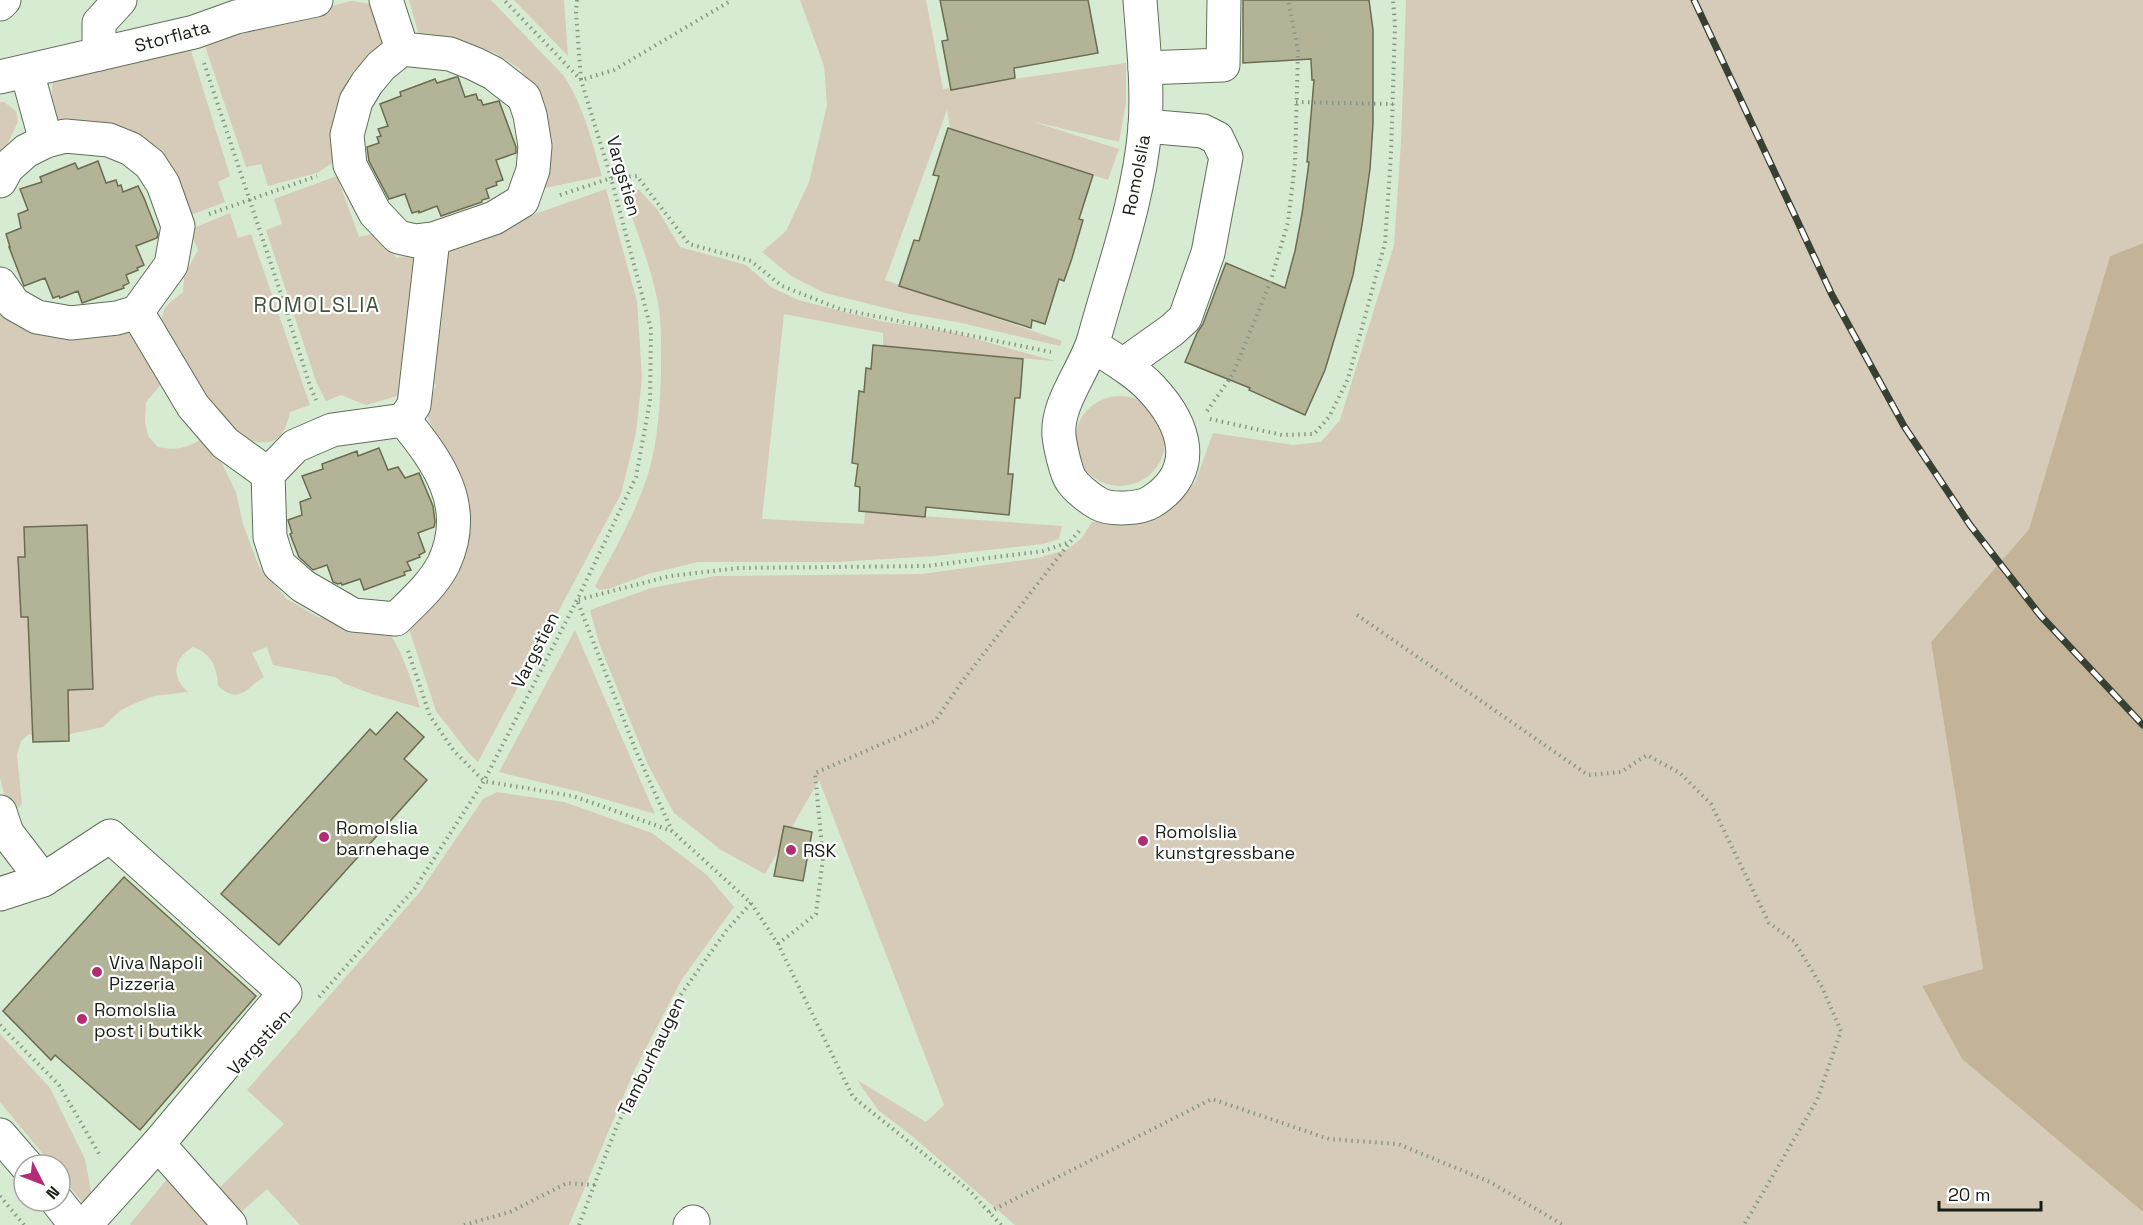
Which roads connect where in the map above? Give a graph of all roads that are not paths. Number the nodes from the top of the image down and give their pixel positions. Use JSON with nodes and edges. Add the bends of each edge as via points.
{"nodes":[{"id":1,"x":4,"y":0,"type":"edge"},
{"id":2,"x":120,"y":0,"type":"edge"},
{"id":3,"x":316,"y":0,"type":"edge"},
{"id":4,"x":386,"y":0,"type":"edge"},
{"id":5,"x":1140,"y":0,"type":"edge"},
{"id":6,"x":1224,"y":0,"type":"edge"},
{"id":7,"x":0,"y":4,"type":"edge"},
{"id":8,"x":235,"y":9,"type":"edge"},
{"id":9,"x":402,"y":49,"type":"junction"},
{"id":10,"x":99,"y":54,"type":"junction"},
{"id":11,"x":1145,"y":68,"type":"junction"},
{"id":12,"x":14,"y":75,"type":"edge"},
{"id":13,"x":1145,"y":126,"type":"junction"},
{"id":14,"x":46,"y":141,"type":"junction"},
{"id":15,"x":0,"y":181,"type":"edge"},
{"id":16,"x":433,"y":238,"type":"junction"},
{"id":17,"x":0,"y":284,"type":"edge"},
{"id":18,"x":137,"y":312,"type":"junction"},
{"id":19,"x":1087,"y":355,"type":"junction"},
{"id":20,"x":1123,"y":365,"type":"junction"},
{"id":21,"x":404,"y":420,"type":"junction"},
{"id":22,"x":268,"y":474,"type":"junction"},
{"id":23,"x":4,"y":823,"type":"edge"},
{"id":24,"x":43,"y":880,"type":"junction"},
{"id":25,"x":0,"y":894,"type":"edge"},
{"id":26,"x":2,"y":1140,"type":"edge"},
{"id":27,"x":158,"y":1144,"type":"junction"},
{"id":28,"x":14,"y":1153,"type":"edge"},
{"id":29,"x":66,"y":1213,"type":"edge"},
{"id":30,"x":76,"y":1225,"type":"edge"},
{"id":31,"x":85,"y":1225,"type":"edge"},
{"id":32,"x":230,"y":1225,"type":"edge"}],
"edges":[{"from":1,"to":7,"type":"street"},
{"from":2,"to":10,"type":"street","via":[[99,23]]},
{"from":3,"to":8,"type":"street","name":"Storflata"},
{"from":4,"to":9,"type":"street"},
{"from":5,"to":11,"type":"street","name":"Romolslia"},
{"from":6,"to":11,"type":"street","via":[[1223,65]]},
{"from":8,"to":10,"type":"street","name":"Storflata","via":[[194,32]]},
{"from":9,"to":16,"type":"street","via":[[381,66],[356,101],[347,135],[350,165],[375,213],[398,237],[416,241]]},
{"from":9,"to":16,"type":"street","via":[[450,54],[493,73],[524,97],[530,115],[534,170],[522,201],[494,218]]},
{"from":10,"to":12,"type":"street","name":"Storflata"},
{"from":11,"to":13,"type":"street","name":"Romolslia"},
{"from":12,"to":14,"type":"street","name":"Storflata"},
{"from":13,"to":19,"type":"street","name":"Romolslia","via":[[1135,193]]},
{"from":13,"to":20,"type":"street","via":[[1203,131],[1217,138],[1226,157],[1208,253],[1185,318]]},
{"from":14,"to":15,"type":"street","via":[[26,151],[7,168]]},
{"from":14,"to":18,"type":"street","via":[[65,136],[110,140],[131,149],[150,164],[163,184],[178,226],[171,265]]},
{"from":16,"to":21,"type":"street","via":[[414,405]]},
{"from":17,"to":18,"type":"street","via":[[14,304],[37,317],[71,323]]},
{"from":18,"to":22,"type":"street","via":[[193,406],[225,443]]},
{"from":19,"to":20,"type":"street"},
{"from":19,"to":20,"type":"street","name":"Romolslia","via":[[1064,404],[1059,435],[1070,479],[1099,504],[1123,508],[1149,504],[1170,488],[1184,461],[1181,432],[1166,406]]},
{"from":21,"to":22,"type":"street","via":[[332,430],[295,446]]},
{"from":21,"to":22,"type":"street","via":[[432,455],[447,482],[453,536],[438,572],[396,619],[353,615],[303,586],[279,565],[270,537]]},
{"from":23,"to":24,"type":"street"},
{"from":24,"to":25,"type":"street"},
{"from":24,"to":27,"type":"street","via":[[110,836],[285,993]]},
{"from":26,"to":28,"type":"street"},
{"from":27,"to":31,"type":"street"},
{"from":27,"to":32,"type":"street"},
{"from":29,"to":30,"type":"street"}]}
